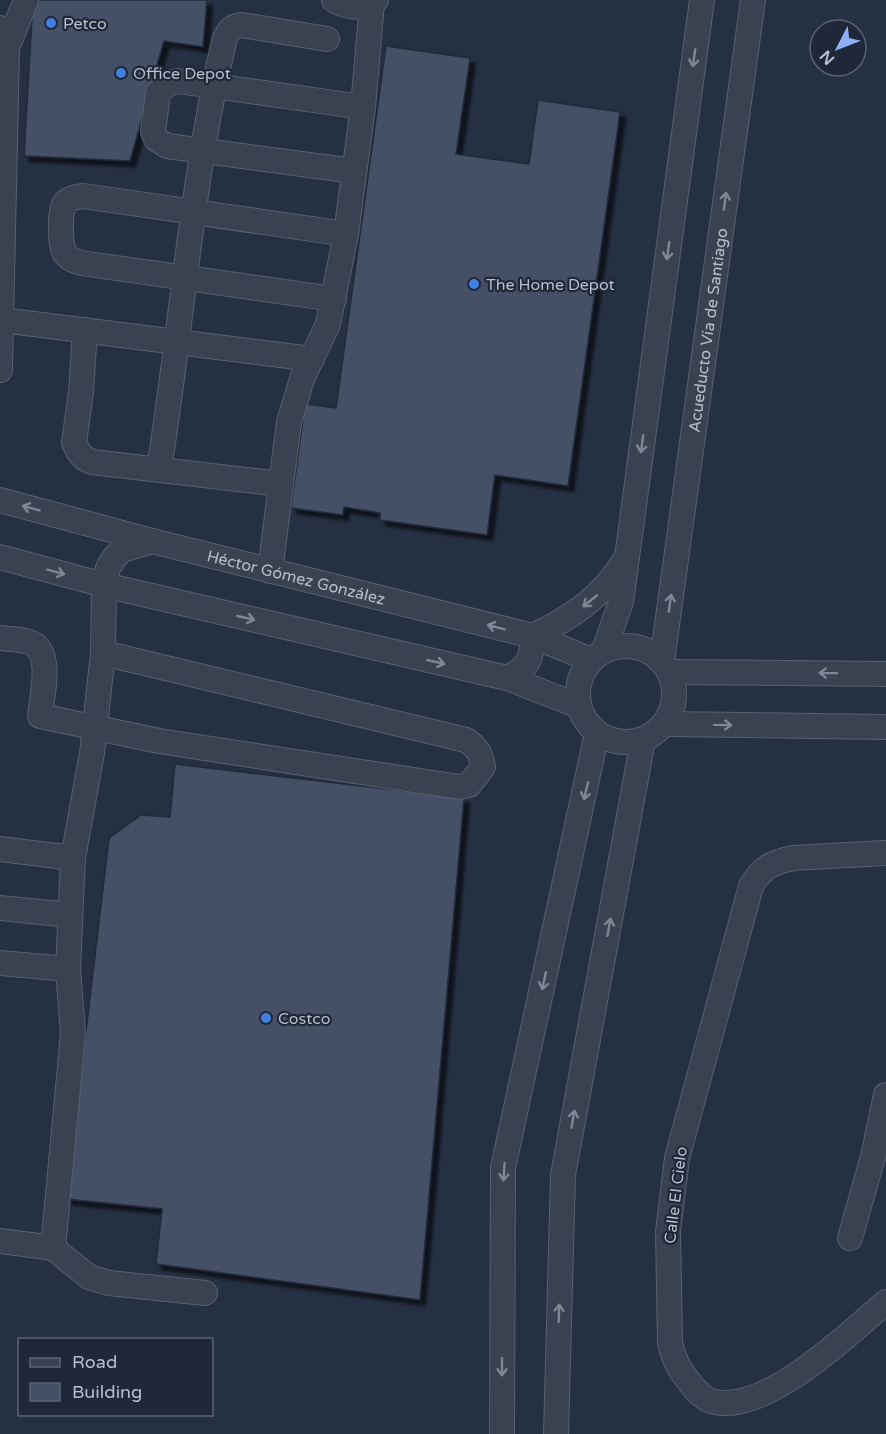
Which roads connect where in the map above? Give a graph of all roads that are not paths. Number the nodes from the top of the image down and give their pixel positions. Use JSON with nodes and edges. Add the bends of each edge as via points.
{"nodes":[{"id":1,"x":26,"y":0,"type":"edge"},
{"id":2,"x":334,"y":0,"type":"edge"},
{"id":3,"x":702,"y":0,"type":"edge"},
{"id":4,"x":753,"y":0,"type":"edge"},
{"id":5,"x":374,"y":1,"type":"edge"},
{"id":6,"x":3,"y":38,"type":"edge"},
{"id":7,"x":327,"y":39,"type":"dead end"},
{"id":8,"x":213,"y":86,"type":"junction"},
{"id":9,"x":363,"y":107,"type":"junction"},
{"id":10,"x":201,"y":152,"type":"junction"},
{"id":11,"x":354,"y":171,"type":"junction"},
{"id":12,"x":194,"y":212,"type":"junction"},
{"id":13,"x":346,"y":234,"type":"junction"},
{"id":14,"x":186,"y":277,"type":"junction"},
{"id":15,"x":334,"y":299,"type":"junction"},
{"id":16,"x":2,"y":320,"type":"junction"},
{"id":17,"x":85,"y":330,"type":"junction"},
{"id":18,"x":176,"y":341,"type":"junction"},
{"id":19,"x":312,"y":359,"type":"junction"},
{"id":20,"x":0,"y":370,"type":"edge"},
{"id":21,"x":159,"y":469,"type":"junction"},
{"id":22,"x":281,"y":484,"type":"junction"},
{"id":23,"x":0,"y":500,"type":"edge"},
{"id":24,"x":152,"y":541,"type":"junction"},
{"id":25,"x":627,"y":556,"type":"junction"},
{"id":26,"x":0,"y":557,"type":"edge"},
{"id":27,"x":270,"y":571,"type":"junction"},
{"id":28,"x":104,"y":585,"type":"junction"},
{"id":29,"x":532,"y":636,"type":"junction"},
{"id":30,"x":0,"y":638,"type":"edge"},
{"id":31,"x":103,"y":653,"type":"junction"},
{"id":32,"x":598,"y":655,"type":"junction"},
{"id":33,"x":666,"y":666,"type":"junction"},
{"id":34,"x":886,"y":674,"type":"edge"},
{"id":35,"x":507,"y":678,"type":"junction"},
{"id":36,"x":579,"y":706,"type":"junction"},
{"id":37,"x":665,"y":724,"type":"junction"},
{"id":38,"x":95,"y":727,"type":"junction"},
{"id":39,"x":886,"y":727,"type":"edge"},
{"id":40,"x":597,"y":733,"type":"junction"},
{"id":41,"x":643,"y":740,"type":"junction"},
{"id":42,"x":0,"y":849,"type":"edge"},
{"id":43,"x":886,"y":853,"type":"edge"},
{"id":44,"x":73,"y":858,"type":"junction"},
{"id":45,"x":0,"y":908,"type":"edge"},
{"id":46,"x":70,"y":915,"type":"junction"},
{"id":47,"x":0,"y":963,"type":"edge"},
{"id":48,"x":68,"y":969,"type":"junction"},
{"id":49,"x":886,"y":1095,"type":"edge"},
{"id":50,"x":849,"y":1238,"type":"dead end"},
{"id":51,"x":0,"y":1241,"type":"edge"},
{"id":52,"x":53,"y":1248,"type":"junction"},
{"id":53,"x":205,"y":1293,"type":"dead end"},
{"id":54,"x":886,"y":1302,"type":"edge"},
{"id":55,"x":502,"y":1434,"type":"edge"},
{"id":56,"x":556,"y":1434,"type":"edge"}],
"edges":[{"from":1,"to":6,"type":"street"},
{"from":2,"to":5,"type":"street","via":[[352,7]]},
{"from":3,"to":25,"type":"street","one_way":true},
{"from":33,"to":4,"type":"street","name":"Acueducto Vía de Santiago","one_way":true},
{"from":5,"to":9,"type":"street"},
{"from":6,"to":16,"type":"street"},
{"from":7,"to":8,"type":"street","via":[[234,26],[225,38]]},
{"from":8,"to":9,"type":"street"},
{"from":8,"to":10,"type":"street"},
{"from":8,"to":10,"type":"street","via":[[178,81],[158,93],[153,132],[156,139],[167,146]]},
{"from":9,"to":11,"type":"street"},
{"from":10,"to":11,"type":"street"},
{"from":10,"to":12,"type":"street"},
{"from":11,"to":13,"type":"street"},
{"from":12,"to":13,"type":"street"},
{"from":12,"to":14,"type":"street"},
{"from":12,"to":14,"type":"street","via":[[83,196],[72,198],[62,210],[62,248],[72,260]]},
{"from":13,"to":15,"type":"street"},
{"from":14,"to":15,"type":"street"},
{"from":14,"to":18,"type":"street"},
{"from":15,"to":19,"type":"street"},
{"from":16,"to":17,"type":"street"},
{"from":16,"to":20,"type":"street"},
{"from":17,"to":18,"type":"street"},
{"from":17,"to":21,"type":"street","via":[[74,442],[78,451],[92,462]]},
{"from":18,"to":19,"type":"street"},
{"from":18,"to":21,"type":"street"},
{"from":19,"to":22,"type":"street","via":[[295,400]]},
{"from":21,"to":22,"type":"street"},
{"from":22,"to":27,"type":"street"},
{"from":24,"to":23,"type":"street","name":"Héctor Gómez González","one_way":true},
{"from":24,"to":27,"type":"street","name":"Héctor Gómez González"},
{"from":24,"to":28,"type":"street","via":[[122,550],[108,568]]},
{"from":25,"to":29,"type":"street","one_way":true,"via":[[597,596],[562,622]]},
{"from":25,"to":32,"type":"street","via":[[621,602]]},
{"from":26,"to":28,"type":"street","one_way":true},
{"from":29,"to":27,"type":"street","name":"Héctor Gómez González","one_way":true},
{"from":28,"to":31,"type":"street"},
{"from":28,"to":35,"type":"street","one_way":true},
{"from":29,"to":32,"type":"street","name":"Héctor Gómez González"},
{"from":29,"to":35,"type":"street","via":[[527,664]]},
{"from":30,"to":38,"type":"street","via":[[27,641],[41,651],[45,660],[40,716]]},
{"from":31,"to":38,"type":"street"},
{"from":31,"to":38,"type":"street","via":[[466,740],[482,756],[483,767],[469,784],[459,787],[159,741]]},
{"from":32,"to":33,"type":"street","via":[[619,645],[635,646],[649,651]]},
{"from":32,"to":36,"type":"street","via":[[582,674]]},
{"from":34,"to":33,"type":"street","one_way":true},
{"from":33,"to":37,"type":"street","via":[[675,689],[673,708]]},
{"from":35,"to":36,"type":"street"},
{"from":36,"to":40,"type":"street"},
{"from":37,"to":39,"type":"street","one_way":true},
{"from":37,"to":41,"type":"street"},
{"from":38,"to":44,"type":"street"},
{"from":40,"to":41,"type":"street","via":[[612,741]]},
{"from":40,"to":55,"type":"street","one_way":true,"via":[[503,1168]]},
{"from":56,"to":41,"type":"street","one_way":true,"via":[[563,1174]]},
{"from":42,"to":44,"type":"street"},
{"from":43,"to":54,"type":"street","name":"Calle El Cielo","via":[[793,858],[767,866],[751,886],[678,1158],[668,1231],[670,1343],[674,1360],[698,1394],[714,1402],[736,1401],[796,1377]]},
{"from":44,"to":46,"type":"street"},
{"from":45,"to":46,"type":"street"},
{"from":46,"to":48,"type":"street"},
{"from":47,"to":48,"type":"street"},
{"from":48,"to":52,"type":"street","via":[[73,1035]]},
{"from":49,"to":50,"type":"street"},
{"from":51,"to":52,"type":"street"},
{"from":52,"to":53,"type":"street","via":[[89,1277],[109,1283]]}]}
